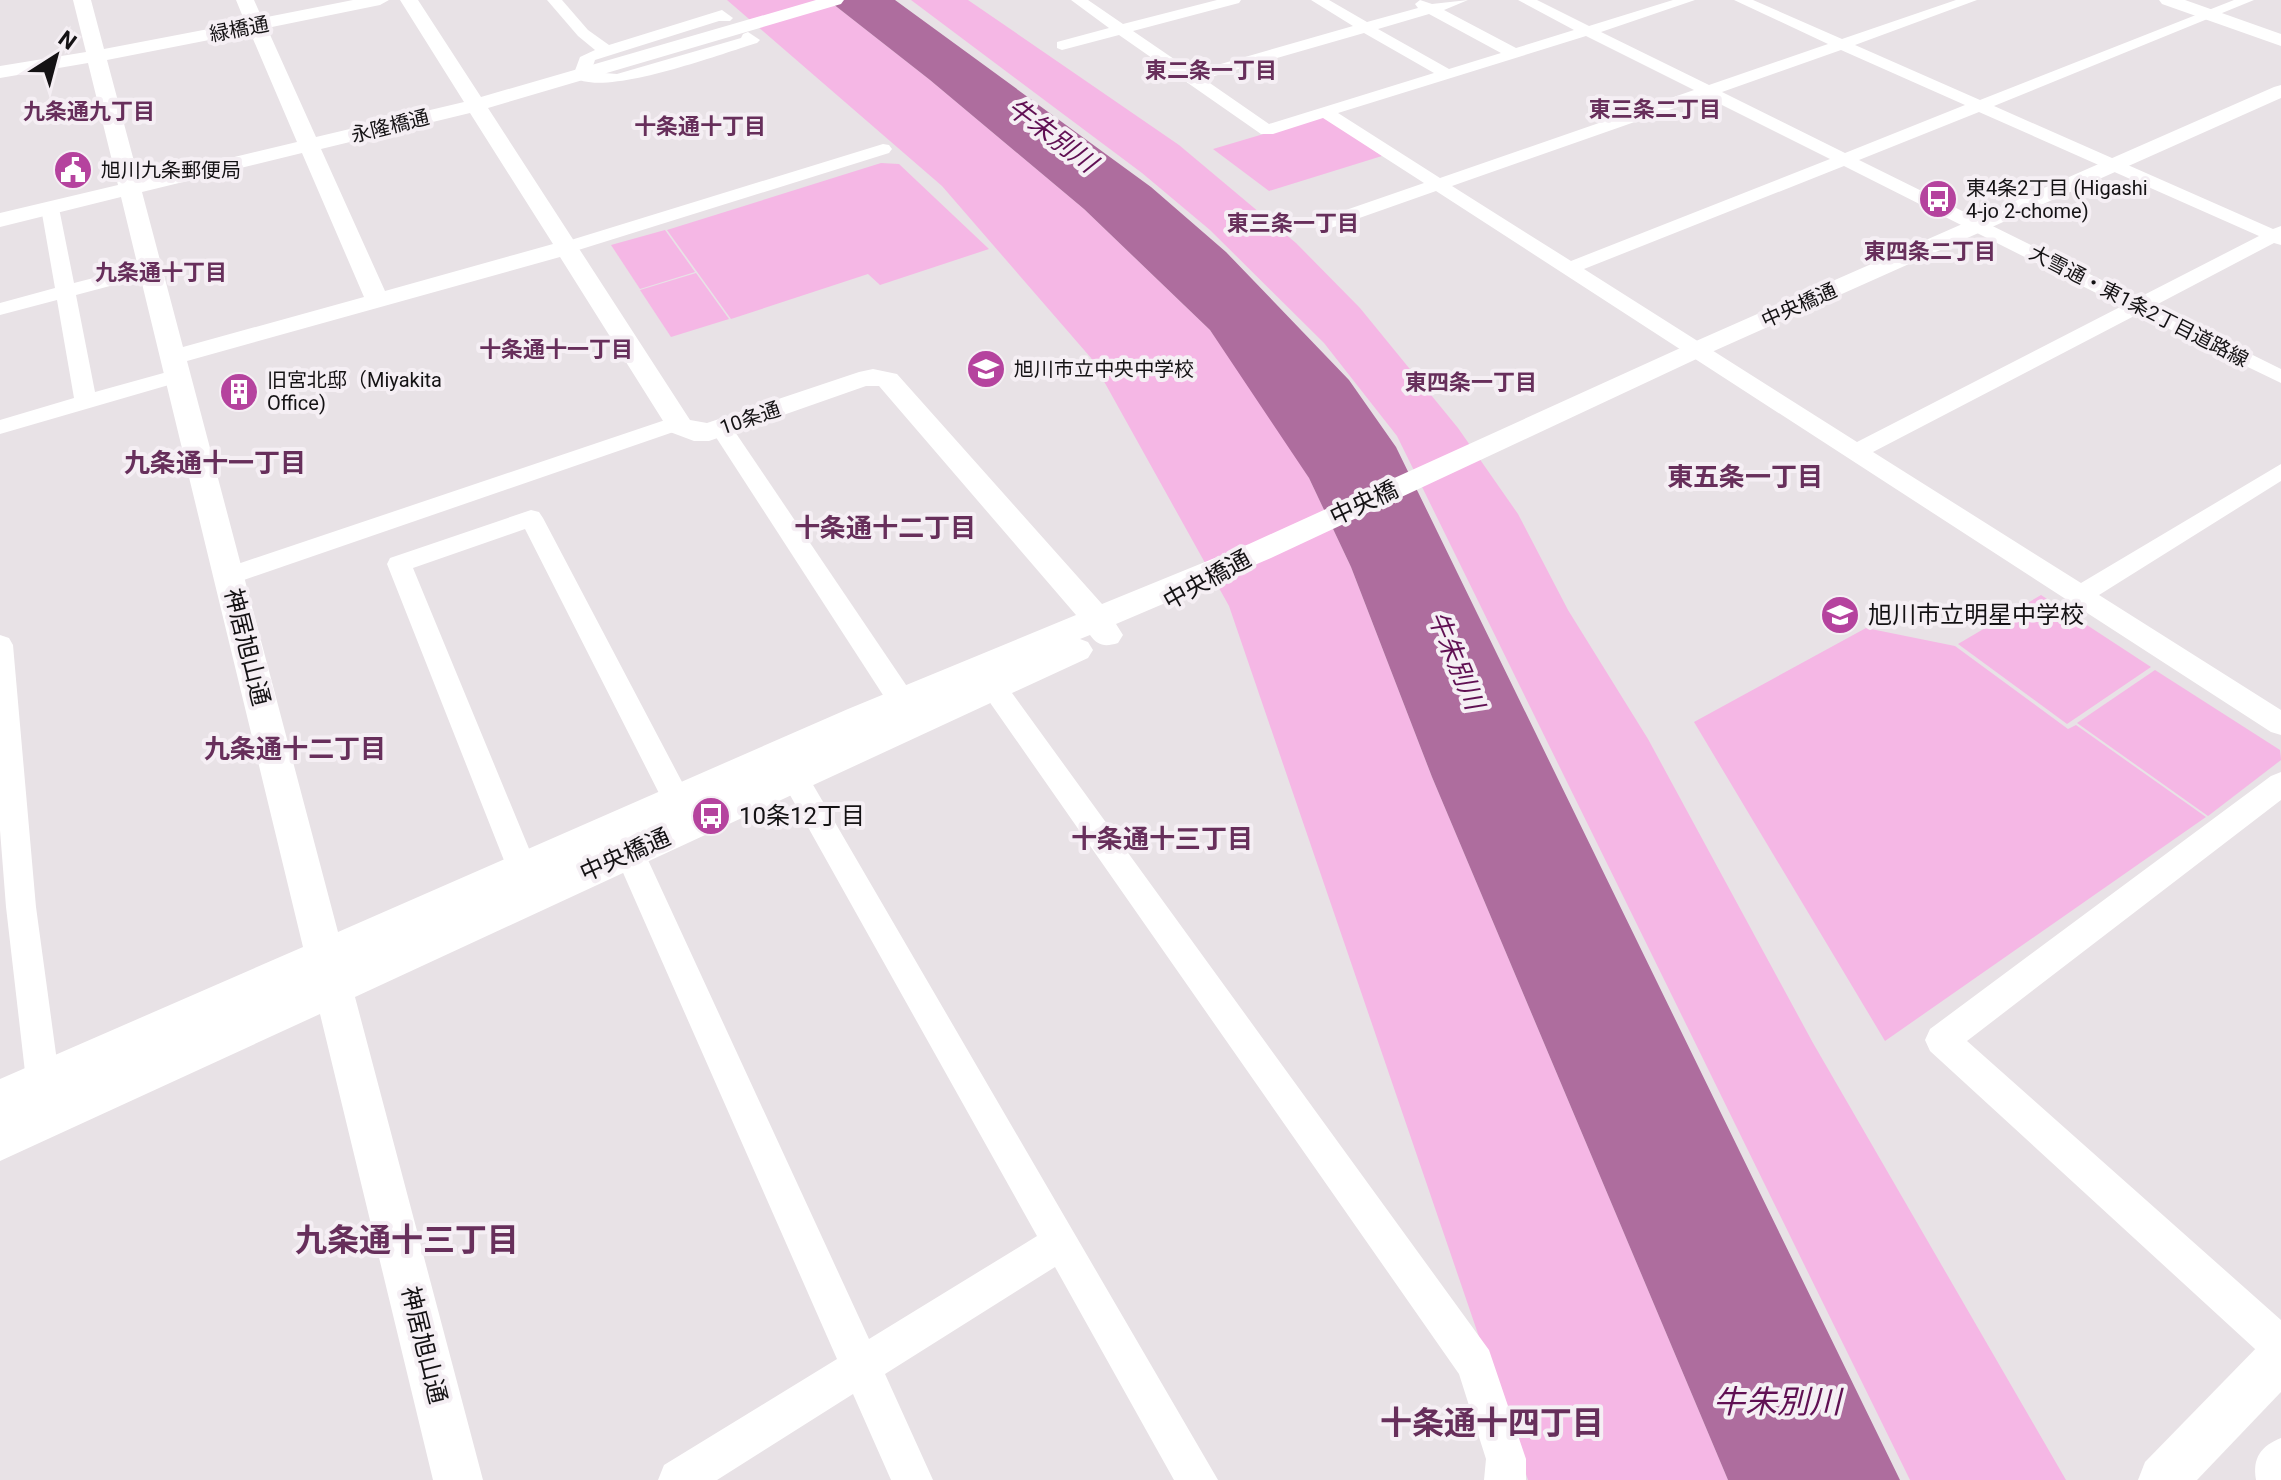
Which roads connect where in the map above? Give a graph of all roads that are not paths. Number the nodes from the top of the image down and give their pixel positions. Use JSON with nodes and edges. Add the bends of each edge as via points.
{"nodes":[{"id":1,"x":82,"y":0,"type":"edge"},
{"id":2,"x":245,"y":0,"type":"edge"},
{"id":3,"x":380,"y":0,"type":"edge"},
{"id":4,"x":409,"y":0,"type":"edge"},
{"id":5,"x":554,"y":0,"type":"edge"},
{"id":6,"x":835,"y":0,"type":"edge"},
{"id":7,"x":1078,"y":0,"type":"edge"},
{"id":8,"x":1234,"y":0,"type":"edge"},
{"id":9,"x":1318,"y":0,"type":"edge"},
{"id":10,"x":1414,"y":0,"type":"edge"},
{"id":11,"x":1461,"y":0,"type":"edge"},
{"id":12,"x":1525,"y":0,"type":"edge"},
{"id":13,"x":1637,"y":0,"type":"edge"},
{"id":14,"x":1688,"y":0,"type":"edge"},
{"id":15,"x":1741,"y":0,"type":"edge"},
{"id":16,"x":1970,"y":0,"type":"edge"},
{"id":17,"x":2168,"y":0,"type":"edge"},
{"id":18,"x":2247,"y":0,"type":"edge"},
{"id":19,"x":1431,"y":9,"type":"junction"},
{"id":20,"x":1656,"y":9,"type":"junction"},
{"id":21,"x":712,"y":15,"type":"dead end"},
{"id":22,"x":2210,"y":15,"type":"junction"},
{"id":23,"x":256,"y":25,"type":"junction"},
{"id":24,"x":1367,"y":27,"type":"junction"},
{"id":25,"x":1121,"y":30,"type":"junction"},
{"id":26,"x":1587,"y":31,"type":"junction"},
{"id":27,"x":748,"y":37,"type":"dead end"},
{"id":28,"x":2281,"y":40,"type":"edge"},
{"id":29,"x":1062,"y":45,"type":"dead end"},
{"id":30,"x":1841,"y":45,"type":"junction"},
{"id":31,"x":606,"y":51,"type":"junction"},
{"id":32,"x":1515,"y":54,"type":"junction"},
{"id":33,"x":98,"y":57,"type":"junction"},
{"id":34,"x":0,"y":72,"type":"edge"},
{"id":35,"x":1448,"y":75,"type":"junction"},
{"id":36,"x":581,"y":76,"type":"junction"},
{"id":37,"x":1190,"y":78,"type":"junction"},
{"id":38,"x":0,"y":81,"type":"edge"},
{"id":39,"x":1708,"y":91,"type":"junction"},
{"id":40,"x":2281,"y":91,"type":"edge"},
{"id":41,"x":477,"y":105,"type":"junction"},
{"id":42,"x":1981,"y":106,"type":"junction"},
{"id":43,"x":2281,"y":112,"type":"edge"},
{"id":44,"x":1326,"y":113,"type":"junction"},
{"id":45,"x":309,"y":146,"type":"junction"},
{"id":46,"x":883,"y":149,"type":"dead end"},
{"id":47,"x":1843,"y":159,"type":"junction"},
{"id":48,"x":2114,"y":165,"type":"junction"},
{"id":49,"x":2139,"y":176,"type":"junction"},
{"id":50,"x":1437,"y":184,"type":"junction"},
{"id":51,"x":131,"y":189,"type":"junction"},
{"id":52,"x":50,"y":208,"type":"junction"},
{"id":53,"x":0,"y":220,"type":"edge"},
{"id":54,"x":1324,"y":224,"type":"dead end"},
{"id":55,"x":1977,"y":226,"type":"junction"},
{"id":56,"x":2279,"y":235,"type":"edge"},
{"id":57,"x":2002,"y":238,"type":"junction"},
{"id":58,"x":565,"y":248,"type":"junction"},
{"id":59,"x":1569,"y":268,"type":"junction"},
{"id":60,"x":152,"y":269,"type":"junction"},
{"id":61,"x":63,"y":292,"type":"junction"},
{"id":62,"x":377,"y":299,"type":"junction"},
{"id":63,"x":2138,"y":306,"type":"junction"},
{"id":64,"x":0,"y":309,"type":"edge"},
{"id":65,"x":1707,"y":358,"type":"junction"},
{"id":66,"x":176,"y":366,"type":"junction"},
{"id":67,"x":2281,"y":377,"type":"edge"},
{"id":68,"x":86,"y":402,"type":"junction"},
{"id":69,"x":677,"y":423,"type":"junction"},
{"id":70,"x":0,"y":427,"type":"edge"},
{"id":71,"x":721,"y":428,"type":"junction"},
{"id":72,"x":1857,"y":451,"type":"junction"},
{"id":73,"x":1468,"y":456,"type":"joint"},
{"id":74,"x":2281,"y":471,"type":"edge"},
{"id":75,"x":1260,"y":551,"type":"joint"},
{"id":76,"x":229,"y":576,"type":"junction"},
{"id":77,"x":2081,"y":595,"type":"junction"},
{"id":78,"x":1102,"y":627,"type":"junction"},
{"id":79,"x":0,"y":645,"type":"edge"},
{"id":80,"x":987,"y":676,"type":"junction"},
{"id":81,"x":908,"y":712,"type":"junction"},
{"id":82,"x":2281,"y":724,"type":"edge"},
{"id":83,"x":795,"y":779,"type":"junction"},
{"id":84,"x":2281,"y":784,"type":"edge"},
{"id":85,"x":676,"y":799,"type":"junction"},
{"id":86,"x":623,"y":839,"type":"junction"},
{"id":87,"x":522,"y":868,"type":"junction"},
{"id":88,"x":11,"y":911,"type":"edge"},
{"id":89,"x":330,"y":972,"type":"junction"},
{"id":90,"x":0,"y":1100,"type":"edge"},
{"id":91,"x":45,"y":1100,"type":"junction"},
{"id":92,"x":0,"y":1140,"type":"edge"},
{"id":93,"x":1059,"y":1243,"type":"junction"},
{"id":94,"x":2281,"y":1346,"type":"edge"},
{"id":95,"x":2281,"y":1357,"type":"edge"},
{"id":96,"x":860,"y":1364,"type":"junction"},
{"id":97,"x":2281,"y":1458,"type":"edge"},
{"id":98,"x":458,"y":1480,"type":"edge"},
{"id":99,"x":679,"y":1480,"type":"edge"},
{"id":100,"x":912,"y":1480,"type":"edge"},
{"id":101,"x":1197,"y":1480,"type":"edge"},
{"id":102,"x":1505,"y":1480,"type":"edge"},
{"id":103,"x":2163,"y":1480,"type":"edge"},
{"id":104,"x":2277,"y":1480,"type":"edge"}],
"edges":[{"from":1,"to":33,"type":"street","name":"神居旭山通"},
{"from":2,"to":23,"type":"street"},
{"from":3,"to":23,"type":"street","name":"緑橋通"},
{"from":4,"to":41,"type":"street"},
{"from":5,"to":31,"type":"street"},
{"from":6,"to":36,"type":"street","name":"永隆橋通"},
{"from":7,"to":25,"type":"street"},
{"from":8,"to":25,"type":"street"},
{"from":9,"to":24,"type":"street"},
{"from":10,"to":19,"type":"street"},
{"from":11,"to":19,"type":"street"},
{"from":12,"to":26,"type":"street","name":"大雪通・東1条2丁目道路線"},
{"from":13,"to":20,"type":"street"},
{"from":14,"to":20,"type":"street"},
{"from":15,"to":30,"type":"street"},
{"from":16,"to":30,"type":"street"},
{"from":17,"to":22,"type":"street"},
{"from":18,"to":22,"type":"street"},
{"from":19,"to":24,"type":"street"},
{"from":19,"to":32,"type":"street"},
{"from":20,"to":26,"type":"street"},
{"from":21,"to":31,"type":"street"},
{"from":22,"to":28,"type":"street"},
{"from":22,"to":42,"type":"street"},
{"from":23,"to":33,"type":"street","name":"緑橋通"},
{"from":23,"to":45,"type":"street"},
{"from":24,"to":35,"type":"street"},
{"from":24,"to":37,"type":"street"},
{"from":25,"to":29,"type":"street"},
{"from":25,"to":37,"type":"street"},
{"from":26,"to":32,"type":"street"},
{"from":26,"to":39,"type":"street","name":"大雪通・東1条2丁目道路線"},
{"from":27,"to":36,"type":"street","via":[[752,40],[618,79]]},
{"from":30,"to":39,"type":"street"},
{"from":30,"to":42,"type":"street"},
{"from":31,"to":36,"type":"street","via":[[588,57]]},
{"from":32,"to":35,"type":"street"},
{"from":33,"to":34,"type":"street","name":"緑橋通"},
{"from":33,"to":38,"type":"street","name":"緑橋通"},
{"from":33,"to":51,"type":"street","name":"神居旭山通"},
{"from":35,"to":44,"type":"street"},
{"from":36,"to":41,"type":"street","name":"永隆橋通"},
{"from":37,"to":44,"type":"street","via":[[1267,130]]},
{"from":39,"to":47,"type":"street","name":"大雪通・東1条2丁目道路線"},
{"from":39,"to":50,"type":"street"},
{"from":40,"to":48,"type":"street","name":"中央橋通"},
{"from":41,"to":45,"type":"street","name":"永隆橋通"},
{"from":41,"to":58,"type":"street"},
{"from":42,"to":47,"type":"street"},
{"from":42,"to":48,"type":"street"},
{"from":43,"to":49,"type":"street","name":"中央橋通"},
{"from":44,"to":50,"type":"street"},
{"from":45,"to":51,"type":"street","name":"永隆橋通"},
{"from":45,"to":62,"type":"street"},
{"from":46,"to":58,"type":"street"},
{"from":47,"to":55,"type":"street","name":"大雪通・東1条2丁目道路線"},
{"from":47,"to":59,"type":"street"},
{"from":48,"to":49,"type":"street"},
{"from":48,"to":55,"type":"street","name":"中央橋通"},
{"from":49,"to":56,"type":"street"},
{"from":49,"to":57,"type":"street","name":"中央橋通"},
{"from":50,"to":54,"type":"street"},
{"from":50,"to":59,"type":"street"},
{"from":51,"to":52,"type":"street","name":"永隆橋通"},
{"from":51,"to":60,"type":"street","name":"神居旭山通"},
{"from":52,"to":53,"type":"street","name":"永隆橋通"},
{"from":52,"to":61,"type":"street"},
{"from":55,"to":57,"type":"street","name":"大雪通・東1条2丁目道路線"},
{"from":55,"to":65,"type":"street","name":"中央橋通"},
{"from":56,"to":63,"type":"street"},
{"from":57,"to":63,"type":"street","name":"大雪通・東1条2丁目道路線"},
{"from":57,"to":65,"type":"street","name":"中央橋通"},
{"from":58,"to":62,"type":"street"},
{"from":58,"to":69,"type":"street"},
{"from":59,"to":65,"type":"street"},
{"from":60,"to":61,"type":"street"},
{"from":60,"to":66,"type":"street","name":"神居旭山通"},
{"from":61,"to":64,"type":"street"},
{"from":61,"to":68,"type":"street"},
{"from":62,"to":66,"type":"street"},
{"from":63,"to":67,"type":"street","name":"大雪通・東1条2丁目道路線"},
{"from":63,"to":72,"type":"street"},
{"from":65,"to":72,"type":"street"},
{"from":65,"to":73,"type":"street","name":"中央橋通"},
{"from":66,"to":68,"type":"street"},
{"from":66,"to":76,"type":"street","name":"神居旭山通"},
{"from":68,"to":70,"type":"street"},
{"from":69,"to":71,"type":"street","name":"10条通","via":[[694,432]]},
{"from":69,"to":76,"type":"street"},
{"from":71,"to":78,"type":"street","name":"10条通","via":[[864,378],[888,380]]},
{"from":71,"to":81,"type":"street"},
{"from":72,"to":77,"type":"street"},
{"from":73,"to":75,"type":"street","name":"中央橋"},
{"from":74,"to":77,"type":"street"},
{"from":75,"to":78,"type":"street","name":"中央橋通"},
{"from":76,"to":89,"type":"street","name":"神居旭山通"},
{"from":77,"to":82,"type":"street"},
{"from":78,"to":80,"type":"street","name":"中央橋通"},
{"from":79,"to":88,"type":"street"},
{"from":80,"to":81,"type":"street","name":"中央橋通"},
{"from":80,"to":102,"type":"street","via":[[1475,1364],[1506,1459]]},
{"from":81,"to":83,"type":"street","name":"中央橋通"},
{"from":81,"to":85,"type":"street","name":"中央橋通"},
{"from":83,"to":86,"type":"street","name":"中央橋通"},
{"from":83,"to":93,"type":"street"},
{"from":84,"to":94,"type":"street","via":[[1942,1040]]},
{"from":85,"to":86,"type":"street","name":"中央橋通"},
{"from":85,"to":87,"type":"street","via":[[531,518],[399,564]]},
{"from":86,"to":87,"type":"street","name":"中央橋通"},
{"from":86,"to":89,"type":"street","name":"中央橋通"},
{"from":86,"to":96,"type":"street"},
{"from":87,"to":89,"type":"street","name":"中央橋通"},
{"from":88,"to":91,"type":"street"},
{"from":89,"to":91,"type":"street","name":"中央橋通"},
{"from":89,"to":98,"type":"street","name":"神居旭山通"},
{"from":90,"to":91,"type":"street","name":"中央橋通"},
{"from":91,"to":92,"type":"street","name":"中央橋通"},
{"from":93,"to":96,"type":"street"},
{"from":93,"to":101,"type":"street"},
{"from":95,"to":103,"type":"street"},
{"from":96,"to":99,"type":"street"},
{"from":96,"to":100,"type":"street"},
{"from":97,"to":104,"type":"street","via":[[2274,1466]]}]}
